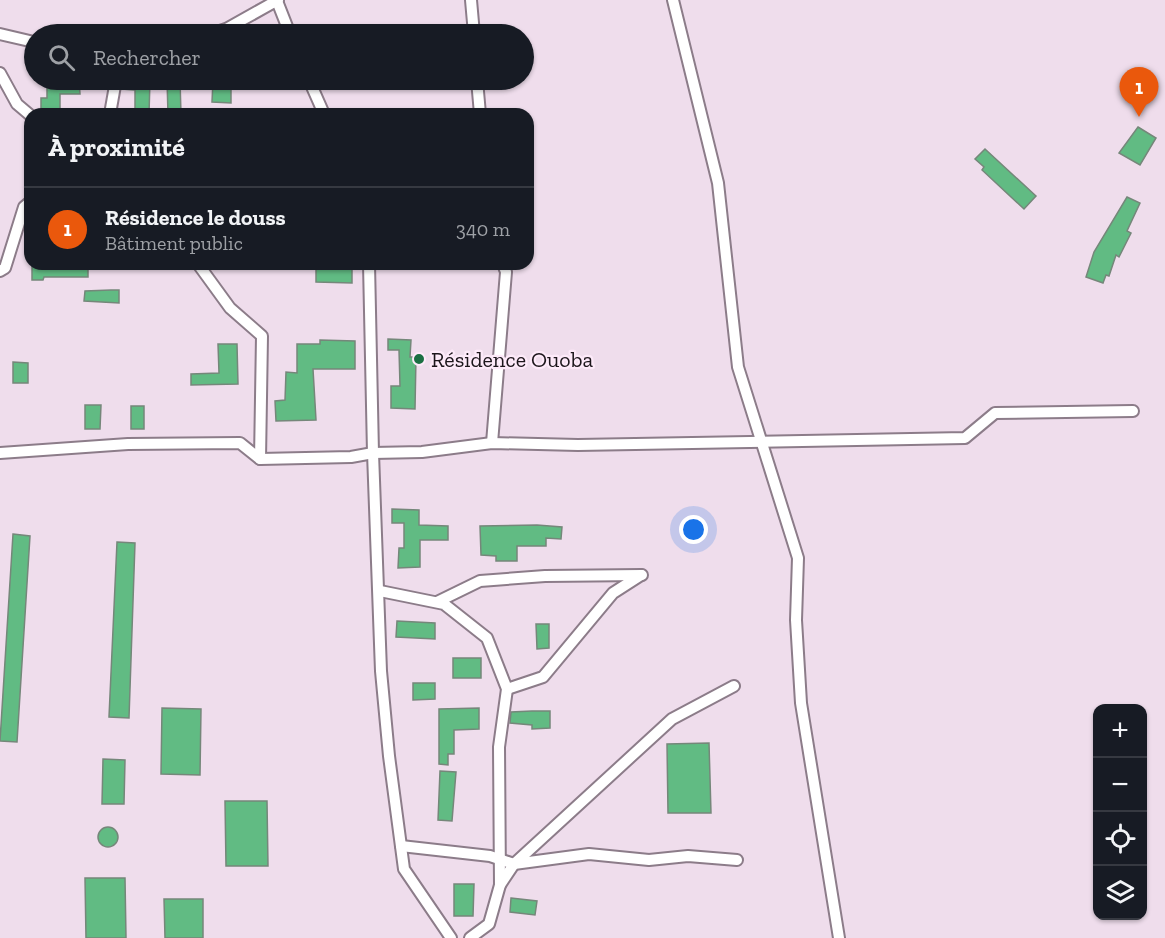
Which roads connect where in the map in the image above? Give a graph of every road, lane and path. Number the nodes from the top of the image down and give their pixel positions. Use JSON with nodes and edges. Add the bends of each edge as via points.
{"nodes":[{"id":1,"x":278,"y":0,"type":"edge"},
{"id":2,"x":471,"y":0,"type":"edge"},
{"id":3,"x":673,"y":0,"type":"edge"},
{"id":4,"x":235,"y":24,"type":"edge"},
{"id":5,"x":286,"y":24,"type":"edge"},
{"id":6,"x":473,"y":24,"type":"edge"},
{"id":7,"x":0,"y":34,"type":"edge"},
{"id":8,"x":24,"y":40,"type":"edge"},
{"id":9,"x":0,"y":73,"type":"edge"},
{"id":10,"x":114,"y":90,"type":"edge"},
{"id":11,"x":313,"y":90,"type":"edge"},
{"id":12,"x":478,"y":90,"type":"edge"},
{"id":13,"x":111,"y":108,"type":"edge"},
{"id":14,"x":321,"y":108,"type":"edge"},
{"id":15,"x":479,"y":108,"type":"edge"},
{"id":16,"x":24,"y":110,"type":"edge"},
{"id":17,"x":24,"y":207,"type":"edge"},
{"id":18,"x":202,"y":270,"type":"edge"},
{"id":19,"x":369,"y":270,"type":"edge"},
{"id":20,"x":505,"y":270,"type":"edge"},
{"id":21,"x":0,"y":272,"type":"edge"},
{"id":22,"x":1133,"y":411,"type":"dead end"},
{"id":23,"x":761,"y":440,"type":"junction"},
{"id":24,"x":492,"y":443,"type":"junction"},
{"id":25,"x":0,"y":453,"type":"edge"},
{"id":26,"x":373,"y":453,"type":"junction"},
{"id":27,"x":260,"y":459,"type":"junction"},
{"id":28,"x":380,"y":591,"type":"junction"},
{"id":29,"x":437,"y":602,"type":"junction"},
{"id":30,"x":734,"y":686,"type":"dead end"},
{"id":31,"x":507,"y":689,"type":"junction"},
{"id":32,"x":401,"y":846,"type":"junction"},
{"id":33,"x":498,"y":858,"type":"junction"},
{"id":34,"x":737,"y":860,"type":"dead end"},
{"id":35,"x":514,"y":864,"type":"junction"},
{"id":36,"x":500,"y":885,"type":"junction"},
{"id":37,"x":451,"y":938,"type":"edge"},
{"id":38,"x":470,"y":938,"type":"edge"},
{"id":39,"x":839,"y":938,"type":"edge"}],
"edges":[{"from":1,"to":4,"type":"street"},
{"from":1,"to":5,"type":"street"},
{"from":2,"to":6,"type":"street"},
{"from":3,"to":23,"type":"street","via":[[718,183],[738,367]]},
{"from":7,"to":8,"type":"street"},
{"from":9,"to":16,"type":"street"},
{"from":10,"to":13,"type":"street"},
{"from":11,"to":14,"type":"street"},
{"from":12,"to":15,"type":"street"},
{"from":17,"to":21,"type":"street","via":[[5,268]]},
{"from":18,"to":27,"type":"street","via":[[230,308],[262,336]]},
{"from":19,"to":26,"type":"street"},
{"from":20,"to":24,"type":"street"},
{"from":22,"to":23,"type":"street","via":[[995,413],[965,438]]},
{"from":23,"to":24,"type":"street"},
{"from":23,"to":39,"type":"street","via":[[798,558],[796,620],[801,703]]},
{"from":24,"to":26,"type":"street","via":[[422,452]]},
{"from":25,"to":27,"type":"street","via":[[128,444],[240,443]]},
{"from":26,"to":27,"type":"street"},
{"from":26,"to":28,"type":"street"},
{"from":28,"to":29,"type":"street"},
{"from":28,"to":32,"type":"street","via":[[381,671]]},
{"from":29,"to":31,"type":"street","via":[[487,638]]},
{"from":29,"to":31,"type":"street","via":[[480,581],[642,575],[613,593],[543,677]]},
{"from":30,"to":35,"type":"street","via":[[672,719]]},
{"from":31,"to":33,"type":"street","via":[[499,747]]},
{"from":32,"to":33,"type":"street"},
{"from":32,"to":37,"type":"street","via":[[404,869]]},
{"from":33,"to":35,"type":"street"},
{"from":33,"to":36,"type":"street"},
{"from":34,"to":35,"type":"street","via":[[688,856],[649,860],[589,854]]},
{"from":35,"to":36,"type":"street"},
{"from":36,"to":38,"type":"street","via":[[489,924]]}]}
